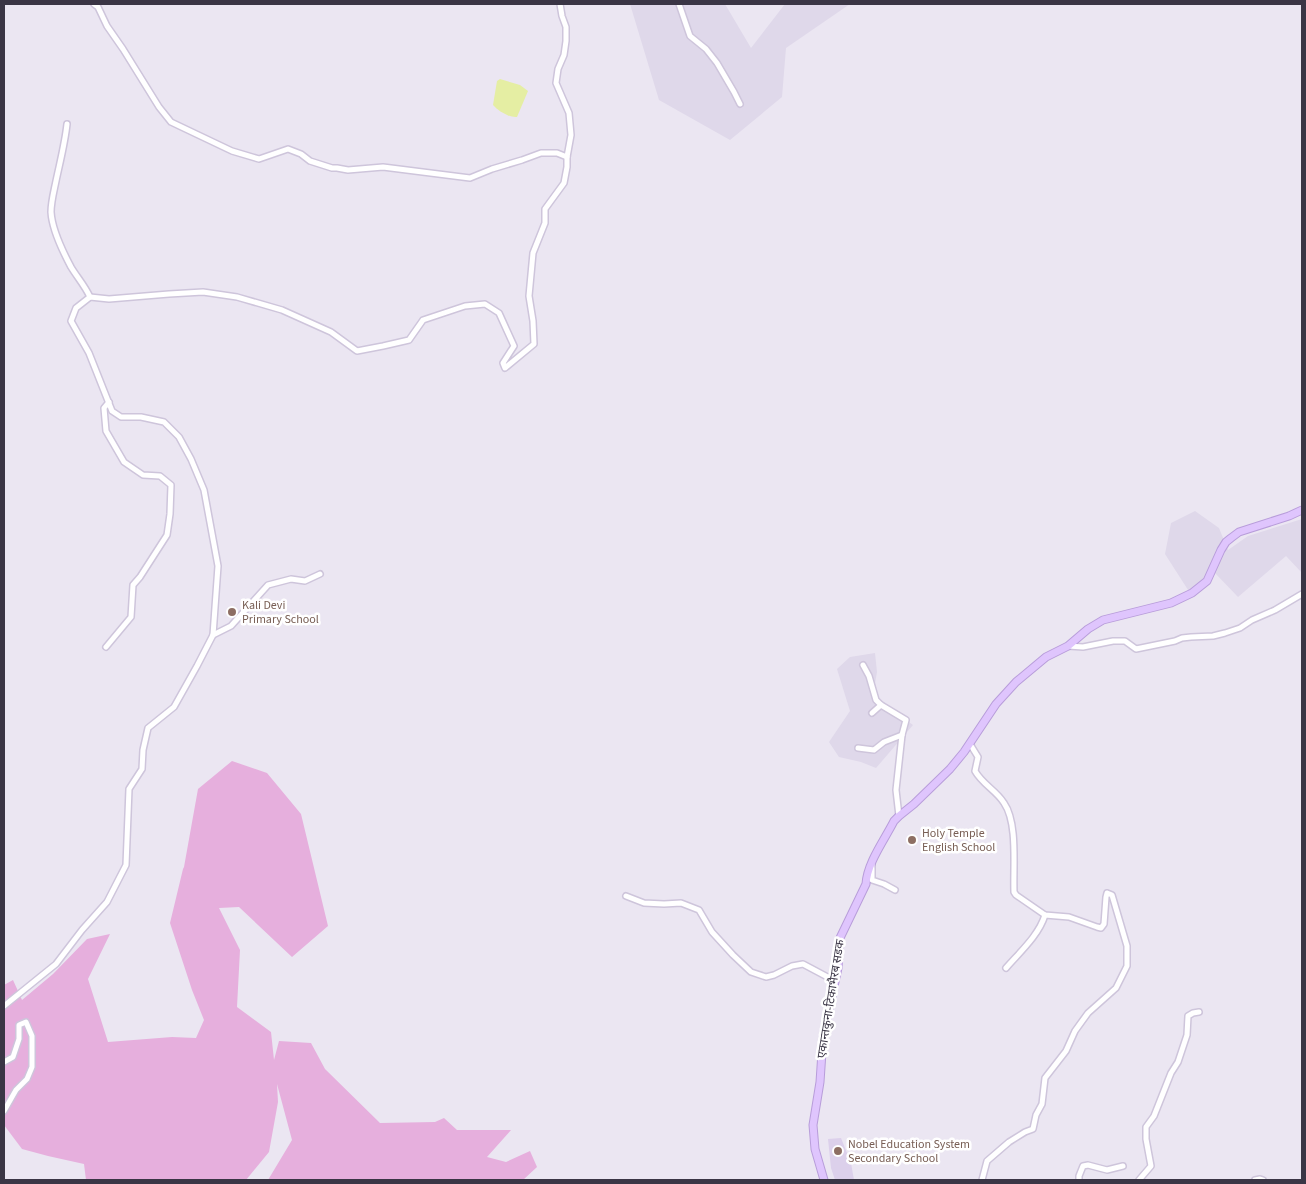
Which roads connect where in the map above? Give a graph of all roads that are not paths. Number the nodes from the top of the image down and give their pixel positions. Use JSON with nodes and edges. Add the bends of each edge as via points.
{"nodes":[{"id":1,"x":94,"y":4,"type":"edge"},
{"id":2,"x":560,"y":4,"type":"edge"},
{"id":3,"x":679,"y":4,"type":"edge"},
{"id":4,"x":740,"y":104,"type":"dead end"},
{"id":5,"x":67,"y":124,"type":"dead end"},
{"id":6,"x":567,"y":157,"type":"junction"},
{"id":7,"x":90,"y":296,"type":"junction"},
{"id":8,"x":109,"y":402,"type":"junction"},
{"id":9,"x":1302,"y":510,"type":"edge"},
{"id":10,"x":320,"y":574,"type":"dead end"},
{"id":11,"x":1302,"y":594,"type":"edge"},
{"id":12,"x":213,"y":635,"type":"junction"},
{"id":13,"x":1068,"y":646,"type":"junction"},
{"id":14,"x":106,"y":648,"type":"dead end"},
{"id":15,"x":863,"y":665,"type":"dead end"},
{"id":16,"x":881,"y":705,"type":"junction"},
{"id":17,"x":872,"y":713,"type":"dead end"},
{"id":18,"x":902,"y":734,"type":"junction"},
{"id":19,"x":970,"y":744,"type":"junction"},
{"id":20,"x":858,"y":748,"type":"dead end"},
{"id":21,"x":899,"y":816,"type":"junction"},
{"id":22,"x":872,"y":865,"type":"junction"},
{"id":23,"x":895,"y":890,"type":"dead end"},
{"id":24,"x":626,"y":896,"type":"dead end"},
{"id":25,"x":1045,"y":914,"type":"junction"},
{"id":26,"x":1006,"y":968,"type":"dead end"},
{"id":27,"x":835,"y":981,"type":"junction"},
{"id":28,"x":4,"y":1006,"type":"edge"},
{"id":29,"x":1199,"y":1012,"type":"dead end"},
{"id":30,"x":4,"y":1062,"type":"edge"},
{"id":31,"x":4,"y":1111,"type":"edge"},
{"id":32,"x":1122,"y":1166,"type":"dead end"},
{"id":33,"x":824,"y":1180,"type":"edge"},
{"id":34,"x":982,"y":1180,"type":"edge"},
{"id":35,"x":1079,"y":1180,"type":"edge"},
{"id":36,"x":1139,"y":1180,"type":"edge"},
{"id":37,"x":1255,"y":1180,"type":"edge"},
{"id":38,"x":1263,"y":1180,"type":"edge"}],
"edges":[{"from":1,"to":6,"type":"street","via":[[171,122],[232,151],[259,159],[288,149],[332,168],[383,167],[470,178],[541,153]]},
{"from":2,"to":6,"type":"street","via":[[566,41],[556,83],[569,113],[571,135]]},
{"from":3,"to":4,"type":"street","via":[[690,36],[717,63]]},
{"from":5,"to":7,"type":"street","via":[[51,212],[65,255]]},
{"from":6,"to":7,"type":"street","via":[[564,184],[545,209],[545,223],[533,253],[529,296],[534,344],[505,368],[503,363],[514,346],[499,313],[485,304],[465,306],[423,320],[409,340],[357,351],[331,332],[282,310],[237,297],[203,292],[109,300]]},
{"from":7,"to":8,"type":"street","via":[[76,308],[71,320]]},
{"from":8,"to":12,"type":"street","via":[[112,411],[121,417],[164,422],[180,437],[191,458],[204,490],[218,566]]},
{"from":8,"to":14,"type":"street","via":[[104,408],[106,431],[124,462],[143,475],[160,476],[171,485],[167,535],[133,585],[131,617]]},
{"from":9,"to":13,"type":"main road","name":"एकान्तकुना-टिकाभैरब सडक","via":[[1239,532],[1231,538],[1221,550],[1207,581],[1192,594],[1171,603],[1103,620]]},
{"from":10,"to":12,"type":"street","via":[[304,581],[291,579],[268,585],[231,626]]},
{"from":11,"to":13,"type":"street","via":[[1240,628],[1213,636],[1182,638],[1136,650],[1125,641]]},
{"from":12,"to":28,"type":"street","via":[[174,707],[148,728],[142,768],[129,789],[126,865],[107,902],[56,964]]},
{"from":13,"to":19,"type":"main road","name":"एकान्तकुना-टिकाभैरब सडक","via":[[1046,657],[1016,682],[996,704]]},
{"from":15,"to":16,"type":"street"},
{"from":16,"to":17,"type":"street"},
{"from":16,"to":18,"type":"street","via":[[906,720]]},
{"from":18,"to":20,"type":"street","via":[[874,750]]},
{"from":18,"to":21,"type":"street","via":[[896,790]]},
{"from":19,"to":21,"type":"main road","name":"एकान्तकुना-टिकाभैरब सडक","via":[[950,769]]},
{"from":19,"to":25,"type":"street","via":[[978,757],[974,771],[997,794],[1011,818],[1014,892],[1018,898]]},
{"from":21,"to":22,"type":"main road","name":"एकान्तकुना-टिकाभैरब सडक"},
{"from":22,"to":23,"type":"street","via":[[872,880]]},
{"from":22,"to":27,"type":"main road","name":"एकान्तकुना-टिकाभैरब सडक","via":[[840,938]]},
{"from":24,"to":27,"type":"street","via":[[644,904],[681,903],[699,910],[712,932],[751,972],[766,977],[803,964]]},
{"from":25,"to":26,"type":"street","via":[[1037,932]]},
{"from":25,"to":34,"type":"street","via":[[1069,917],[1101,928],[1107,893],[1112,895],[1127,946],[1127,966],[1116,988],[1088,1013],[1066,1051],[1045,1078],[1042,1104],[1033,1130],[1009,1142],[987,1161]]},
{"from":27,"to":33,"type":"main road","name":"एकान्तकुना-टिकाभैरब सडक","via":[[823,1037],[813,1125],[815,1150]]},
{"from":29,"to":36,"type":"street","via":[[1188,1016],[1187,1035],[1178,1062],[1146,1127],[1151,1166]]},
{"from":30,"to":31,"type":"street","via":[[14,1057],[19,1025],[26,1022],[32,1036],[32,1068]]},
{"from":32,"to":35,"type":"street","via":[[1107,1170],[1083,1166]]},
{"from":37,"to":38,"type":"street"}]}
